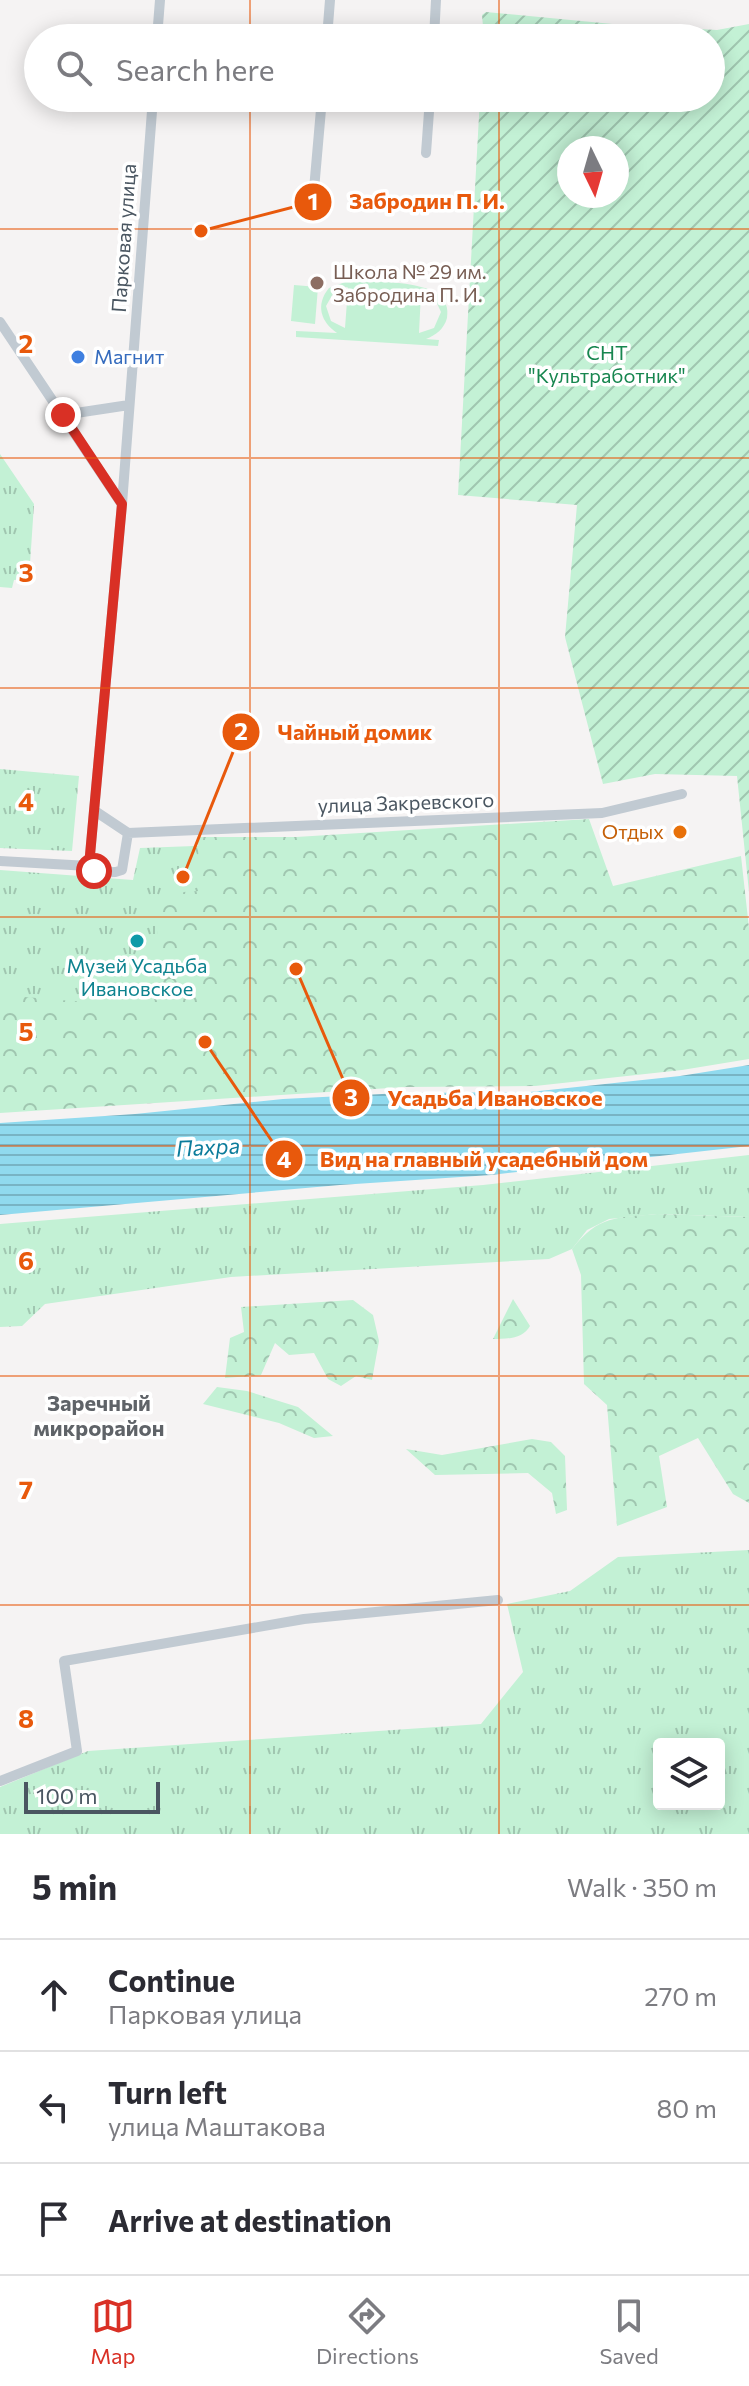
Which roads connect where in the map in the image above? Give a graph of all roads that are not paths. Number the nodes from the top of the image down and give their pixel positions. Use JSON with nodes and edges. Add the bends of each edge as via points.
{"nodes":[{"id":1,"x":160,"y":0,"type":"edge"},
{"id":2,"x":330,"y":0,"type":"edge"},
{"id":3,"x":436,"y":0,"type":"edge"},
{"id":4,"x":158,"y":24,"type":"edge"},
{"id":5,"x":328,"y":24,"type":"edge"},
{"id":6,"x":435,"y":24,"type":"edge"},
{"id":7,"x":152,"y":112,"type":"edge"},
{"id":8,"x":321,"y":112,"type":"edge"},
{"id":9,"x":429,"y":112,"type":"edge"},
{"id":10,"x":426,"y":153,"type":"dead end"},
{"id":11,"x":313,"y":201,"type":"dead end"},
{"id":12,"x":0,"y":322,"type":"edge"},
{"id":13,"x":129,"y":405,"type":"junction"},
{"id":14,"x":63,"y":415,"type":"junction"},
{"id":15,"x":122,"y":504,"type":"junction"},
{"id":16,"x":682,"y":794,"type":"dead end"},
{"id":17,"x":95,"y":811,"type":"junction"},
{"id":18,"x":128,"y":833,"type":"junction"},
{"id":19,"x":0,"y":861,"type":"edge"},
{"id":20,"x":89,"y":866,"type":"junction"},
{"id":21,"x":498,"y":1600,"type":"dead end"},
{"id":22,"x":0,"y":1781,"type":"edge"}],
"edges":[{"from":1,"to":4,"type":"street"},
{"from":2,"to":5,"type":"street"},
{"from":3,"to":6,"type":"street"},
{"from":7,"to":13,"type":"street","name":"Парковая улица"},
{"from":8,"to":11,"type":"street"},
{"from":9,"to":10,"type":"street"},
{"from":12,"to":14,"type":"street"},
{"from":13,"to":14,"type":"street"},
{"from":13,"to":15,"type":"street","name":"Парковая улица"},
{"from":14,"to":15,"type":"street"},
{"from":15,"to":17,"type":"street","name":"Парковая улица"},
{"from":16,"to":18,"type":"street","name":"улица Закревского","via":[[602,813]]},
{"from":17,"to":18,"type":"street"},
{"from":17,"to":20,"type":"street","name":"Парковая улица"},
{"from":18,"to":20,"type":"street","via":[[122,870],[94,871]]},
{"from":19,"to":20,"type":"street"},
{"from":21,"to":22,"type":"street","via":[[304,1619],[64,1661],[77,1751]]}]}
